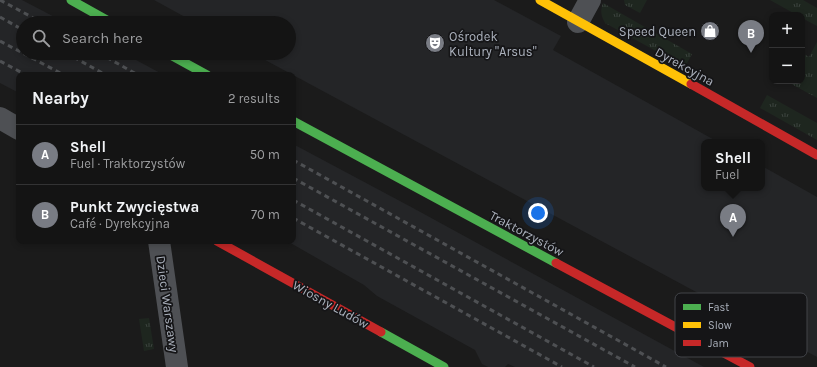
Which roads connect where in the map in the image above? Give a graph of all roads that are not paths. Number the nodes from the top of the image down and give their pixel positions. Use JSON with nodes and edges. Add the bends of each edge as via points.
{"nodes":[{"id":1,"x":71,"y":0,"type":"edge"},
{"id":2,"x":540,"y":0,"type":"edge"},
{"id":3,"x":590,"y":0,"type":"edge"},
{"id":4,"x":100,"y":16,"type":"edge"},
{"id":5,"x":578,"y":22,"type":"junction"},
{"id":6,"x":180,"y":60,"type":"edge"},
{"id":7,"x":202,"y":72,"type":"edge"},
{"id":8,"x":0,"y":118,"type":"edge"},
{"id":9,"x":296,"y":123,"type":"edge"},
{"id":10,"x":16,"y":127,"type":"edge"},
{"id":11,"x":817,"y":155,"type":"edge"},
{"id":12,"x":159,"y":244,"type":"edge"},
{"id":13,"x":222,"y":244,"type":"edge"},
{"id":14,"x":675,"y":327,"type":"edge"},
{"id":15,"x":731,"y":357,"type":"edge"},
{"id":16,"x":177,"y":367,"type":"edge"},
{"id":17,"x":444,"y":367,"type":"edge"},
{"id":18,"x":750,"y":367,"type":"edge"}],
"edges":[{"from":1,"to":4,"type":"street"},
{"from":2,"to":5,"type":"street","name":"Dyrekcyjna"},
{"from":3,"to":5,"type":"street"},
{"from":5,"to":11,"type":"street","name":"Dyrekcyjna"},
{"from":6,"to":7,"type":"street"},
{"from":8,"to":10,"type":"street"},
{"from":9,"to":14,"type":"street","name":"Traktorzystów"},
{"from":12,"to":16,"type":"street","name":"Dzieci Warszawy"},
{"from":13,"to":17,"type":"street","name":"Wiosny Ludów"},
{"from":15,"to":18,"type":"street","name":"Traktorzystów"}]}
